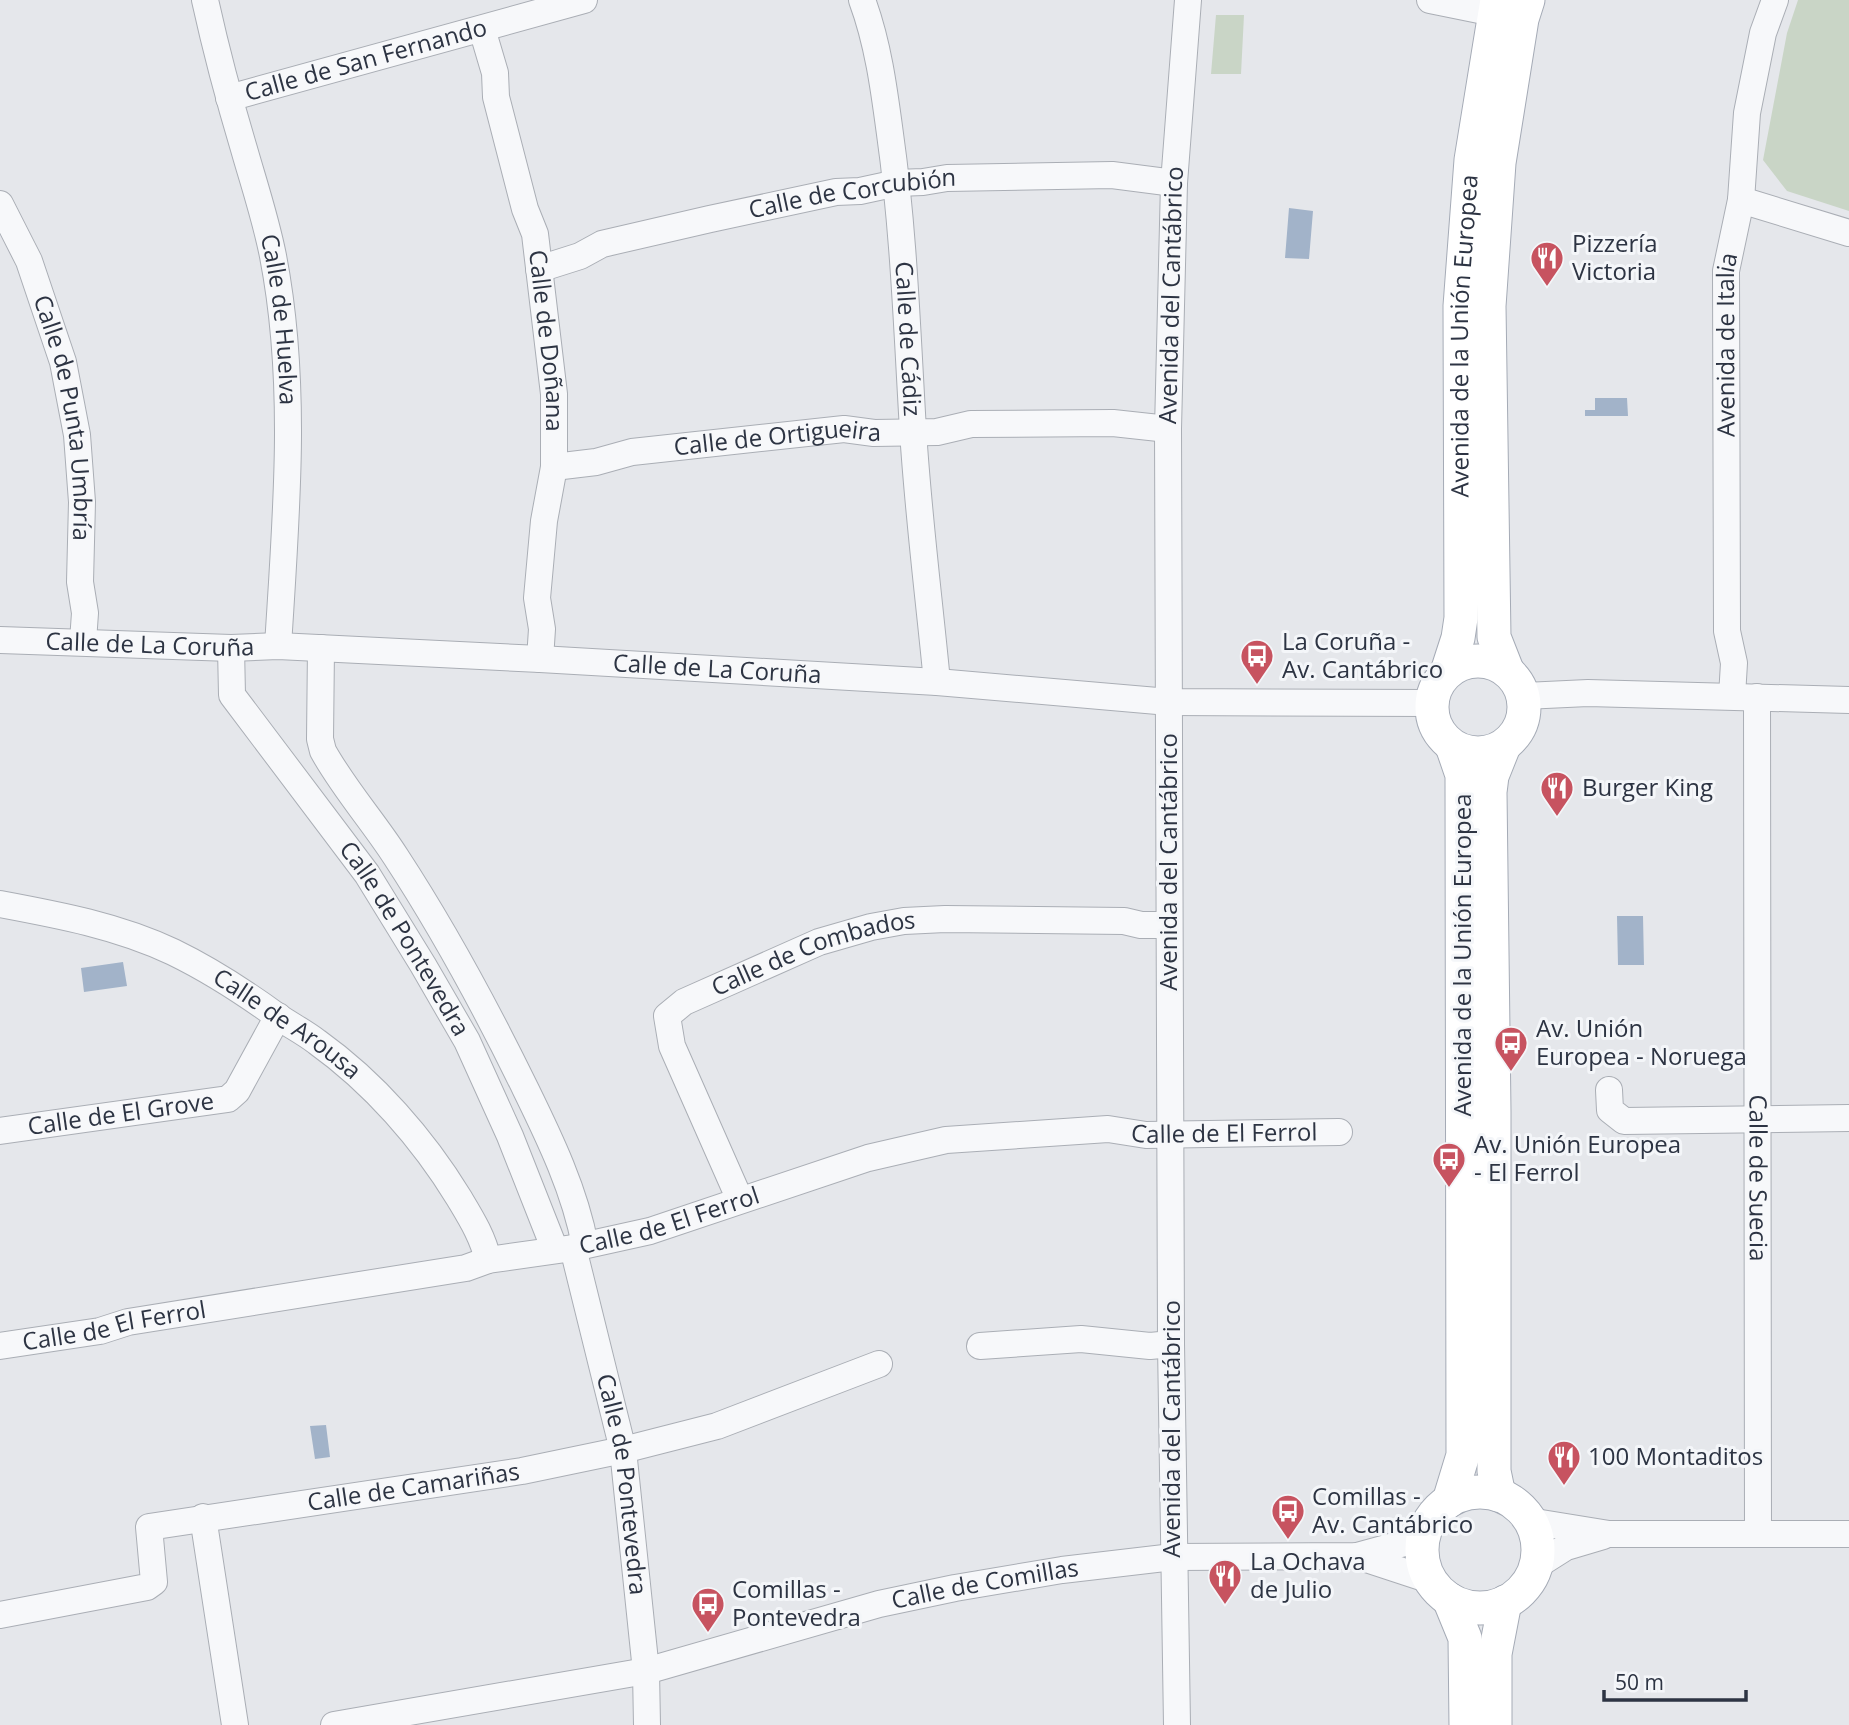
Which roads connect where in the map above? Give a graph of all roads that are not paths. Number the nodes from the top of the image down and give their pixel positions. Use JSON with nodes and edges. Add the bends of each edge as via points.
{"nodes":[{"id":1,"x":205,"y":0,"type":"edge"},
{"id":2,"x":584,"y":0,"type":"edge"},
{"id":3,"x":862,"y":0,"type":"edge"},
{"id":4,"x":1188,"y":0,"type":"edge"},
{"id":5,"x":1430,"y":0,"type":"edge"},
{"id":6,"x":1528,"y":0,"type":"edge"},
{"id":7,"x":1775,"y":0,"type":"edge"},
{"id":8,"x":1495,"y":7,"type":"edge"},
{"id":9,"x":482,"y":29,"type":"junction"},
{"id":10,"x":229,"y":98,"type":"junction"},
{"id":11,"x":897,"y":183,"type":"junction"},
{"id":12,"x":1174,"y":183,"type":"junction"},
{"id":13,"x":1741,"y":200,"type":"junction"},
{"id":14,"x":0,"y":205,"type":"edge"},
{"id":15,"x":1849,"y":233,"type":"edge"},
{"id":16,"x":539,"y":269,"type":"junction"},
{"id":17,"x":1168,"y":429,"type":"junction"},
{"id":18,"x":913,"y":432,"type":"junction"},
{"id":19,"x":554,"y":467,"type":"junction"},
{"id":20,"x":0,"y":640,"type":"edge"},
{"id":21,"x":83,"y":641,"type":"junction"},
{"id":22,"x":278,"y":646,"type":"junction"},
{"id":23,"x":231,"y":648,"type":"junction"},
{"id":24,"x":321,"y":648,"type":"junction"},
{"id":25,"x":540,"y":659,"type":"junction"},
{"id":26,"x":1447,"y":673,"type":"junction"},
{"id":27,"x":937,"y":682,"type":"junction"},
{"id":28,"x":1515,"y":683,"type":"junction"},
{"id":29,"x":1745,"y":696,"type":"junction"},
{"id":30,"x":1849,"y":701,"type":"edge"},
{"id":31,"x":1169,"y":702,"type":"junction"},
{"id":32,"x":1432,"y":703,"type":"junction"},
{"id":33,"x":1452,"y":746,"type":"junction"},
{"id":34,"x":1504,"y":746,"type":"junction"},
{"id":35,"x":0,"y":904,"type":"edge"},
{"id":36,"x":1169,"y":925,"type":"junction"},
{"id":37,"x":278,"y":1016,"type":"junction"},
{"id":38,"x":1609,"y":1090,"type":"dead end"},
{"id":39,"x":1759,"y":1118,"type":"junction"},
{"id":40,"x":1849,"y":1118,"type":"edge"},
{"id":41,"x":0,"y":1131,"type":"edge"},
{"id":42,"x":1339,"y":1132,"type":"dead end"},
{"id":43,"x":1170,"y":1135,"type":"junction"},
{"id":44,"x":740,"y":1200,"type":"junction"},
{"id":45,"x":578,"y":1246,"type":"junction"},
{"id":46,"x":488,"y":1260,"type":"junction"},
{"id":47,"x":1171,"y":1344,"type":"junction"},
{"id":48,"x":0,"y":1346,"type":"edge"},
{"id":49,"x":980,"y":1346,"type":"dead end"},
{"id":50,"x":879,"y":1364,"type":"dead end"},
{"id":51,"x":623,"y":1450,"type":"junction"},
{"id":52,"x":1499,"y":1495,"type":"junction"},
{"id":53,"x":1449,"y":1500,"type":"junction"},
{"id":54,"x":203,"y":1517,"type":"junction"},
{"id":55,"x":1530,"y":1521,"type":"junction"},
{"id":56,"x":1608,"y":1534,"type":"junction"},
{"id":57,"x":1758,"y":1534,"type":"junction"},
{"id":58,"x":1849,"y":1534,"type":"edge"},
{"id":59,"x":1423,"y":1538,"type":"junction"},
{"id":60,"x":1357,"y":1556,"type":"junction"},
{"id":61,"x":1173,"y":1557,"type":"junction"},
{"id":62,"x":1536,"y":1566,"type":"junction"},
{"id":63,"x":1440,"y":1590,"type":"junction"},
{"id":64,"x":1505,"y":1602,"type":"junction"},
{"id":65,"x":0,"y":1615,"type":"edge"},
{"id":66,"x":646,"y":1671,"type":"junction"},
{"id":67,"x":235,"y":1725,"type":"edge"},
{"id":68,"x":334,"y":1725,"type":"edge"},
{"id":69,"x":648,"y":1725,"type":"edge"},
{"id":70,"x":1177,"y":1725,"type":"edge"},
{"id":71,"x":1466,"y":1725,"type":"edge"},
{"id":72,"x":1495,"y":1725,"type":"edge"}],
"edges":[{"from":1,"to":10,"type":"street","name":"Calle de Huelva"},
{"from":2,"to":9,"type":"street","name":"Calle de San Fernando"},
{"from":3,"to":11,"type":"street","name":"Calle de Cádiz","via":[[882,75]]},
{"from":4,"to":12,"type":"street","name":"Avenida del Cantábrico"},
{"from":5,"to":8,"type":"street"},
{"from":6,"to":28,"type":"main road","name":"Avenida de la Unión Europea","via":[[1499,163],[1489,306],[1494,636]]},
{"from":7,"to":13,"type":"street","name":"Avenida de Italia","via":[[1763,33],[1747,113]]},
{"from":8,"to":26,"type":"main road","name":"Avenida de la Unión Europea","via":[[1471,160],[1460,306],[1461,618]]},
{"from":9,"to":10,"type":"street","name":"Calle de San Fernando"},
{"from":9,"to":16,"type":"street","name":"Calle de Doñana","via":[[535,234]]},
{"from":10,"to":22,"type":"street","name":"Calle de Huelva","via":[[272,255],[284,328],[289,398]]},
{"from":11,"to":12,"type":"street","name":"Calle de Corcubión","via":[[1112,175]]},
{"from":11,"to":16,"type":"street","name":"Calle de Corcubión","via":[[602,244]]},
{"from":11,"to":18,"type":"street","name":"Calle de Cádiz"},
{"from":12,"to":17,"type":"street","name":"Avenida del Cantábrico"},
{"from":13,"to":15,"type":"street"},
{"from":13,"to":29,"type":"street","name":"Avenida de Italia","via":[[1726,271],[1727,631]]},
{"from":14,"to":21,"type":"street","name":"Calle de Punta Umbría","via":[[29,261],[63,362],[77,435]]},
{"from":16,"to":19,"type":"street","name":"Calle de Doñana","via":[[554,394]]},
{"from":17,"to":18,"type":"street","name":"Calle de Ortigueira","via":[[1113,423],[971,424]]},
{"from":17,"to":31,"type":"street","name":"Avenida del Cantábrico"},
{"from":18,"to":19,"type":"street","name":"Calle de Ortigueira","via":[[844,429],[632,452]]},
{"from":18,"to":27,"type":"street","name":"Calle de Cádiz"},
{"from":19,"to":25,"type":"street","name":"Calle de Doñana","via":[[537,598]]},
{"from":20,"to":21,"type":"street","name":"Calle de La Coruña"},
{"from":21,"to":23,"type":"street","name":"Calle de La Coruña"},
{"from":22,"to":23,"type":"street","name":"Calle de La Coruña"},
{"from":22,"to":24,"type":"street","name":"Calle de La Coruña"},
{"from":23,"to":45,"type":"street","name":"Calle de Pontevedra","via":[[232,695],[367,874],[467,1041],[510,1136]]},
{"from":24,"to":25,"type":"street","name":"Calle de La Coruña"},
{"from":24,"to":45,"type":"street","name":"Calle de Pontevedra","via":[[323,751],[395,855],[493,1022],[544,1127],[575,1206]]},
{"from":25,"to":27,"type":"street","name":"Calle de La Coruña"},
{"from":26,"to":28,"type":"main road","via":[[1476,660],[1492,663]]},
{"from":26,"to":32,"type":"main road","via":[[1436,686]]},
{"from":27,"to":31,"type":"street","name":"Calle de La Coruña"},
{"from":28,"to":29,"type":"street","via":[[1588,694]]},
{"from":28,"to":34,"type":"main road","via":[[1525,710],[1514,737]]},
{"from":29,"to":30,"type":"street"},
{"from":29,"to":39,"type":"street","name":"Calle de Suecia"},
{"from":31,"to":32,"type":"street","name":"Calle de La Coruña"},
{"from":31,"to":36,"type":"street","name":"Avenida del Cantábrico"},
{"from":32,"to":33,"type":"main road","via":[[1433,720]]},
{"from":33,"to":34,"type":"main road","via":[[1469,753],[1487,753]]},
{"from":33,"to":53,"type":"main road","name":"Avenida de la Unión Europea","via":[[1462,775],[1463,1455]]},
{"from":34,"to":52,"type":"main road","name":"Avenida de la Unión Europea","via":[[1490,792],[1494,1471]]},
{"from":35,"to":37,"type":"street","name":"Calle de Arousa","via":[[87,921],[172,952],[246,992]]},
{"from":36,"to":43,"type":"street","name":"Avenida del Cantábrico"},
{"from":36,"to":44,"type":"street","name":"Calle de Combados","via":[[904,921],[819,942],[684,1002],[667,1016],[672,1046]]},
{"from":37,"to":41,"type":"street","name":"Calle de El Grove","via":[[228,1100]]},
{"from":37,"to":46,"type":"street","name":"Calle de Arousa","via":[[354,1073],[419,1140],[468,1214]]},
{"from":38,"to":39,"type":"street","via":[[1610,1110],[1624,1121]]},
{"from":39,"to":40,"type":"street"},
{"from":39,"to":57,"type":"street","name":"Calle de Suecia"},
{"from":42,"to":43,"type":"street","name":"Calle de El Ferrol"},
{"from":43,"to":44,"type":"street","name":"Calle de El Ferrol","via":[[1108,1129],[946,1140],[868,1158]]},
{"from":43,"to":47,"type":"street","name":"Avenida del Cantábrico"},
{"from":44,"to":45,"type":"street","name":"Calle de El Ferrol","via":[[650,1231]]},
{"from":45,"to":46,"type":"street","name":"Calle de El Ferrol"},
{"from":45,"to":51,"type":"street","name":"Calle de Pontevedra"},
{"from":46,"to":48,"type":"street","name":"Calle de El Ferrol","via":[[467,1268]]},
{"from":47,"to":49,"type":"street","via":[[1081,1339]]},
{"from":47,"to":61,"type":"street","name":"Avenida del Cantábrico"},
{"from":50,"to":51,"type":"street","name":"Calle de Camariñas","via":[[717,1426]]},
{"from":51,"to":54,"type":"street","name":"Calle de Camariñas","via":[[522,1471]]},
{"from":51,"to":66,"type":"street","name":"Calle de Pontevedra"},
{"from":52,"to":53,"type":"main road","via":[[1473,1492]]},
{"from":52,"to":55,"type":"main road","via":[[1517,1505]]},
{"from":53,"to":59,"type":"main road","via":[[1432,1517]]},
{"from":54,"to":65,"type":"street","name":"Calle de Camariñas","via":[[149,1527],[154,1581],[147,1587]]},
{"from":54,"to":67,"type":"street"},
{"from":55,"to":56,"type":"street"},
{"from":55,"to":62,"type":"main road","via":[[1538,1550]]},
{"from":56,"to":57,"type":"street"},
{"from":56,"to":62,"type":"street","via":[[1566,1547]]},
{"from":57,"to":58,"type":"street"},
{"from":59,"to":60,"type":"street","name":"Calle de Comillas"},
{"from":59,"to":63,"type":"main road","via":[[1422,1560]]},
{"from":60,"to":61,"type":"street","name":"Calle de Comillas"},
{"from":60,"to":63,"type":"street","name":"Calle de Comillas"},
{"from":61,"to":66,"type":"street","name":"Calle de Comillas","via":[[1062,1570],[879,1604]]},
{"from":61,"to":70,"type":"street","name":"Avenida del Cantábrico"},
{"from":62,"to":64,"type":"main road","via":[[1524,1587]]},
{"from":63,"to":64,"type":"main road","via":[[1467,1607]]},
{"from":63,"to":71,"type":"main road","via":[[1465,1638]]},
{"from":64,"to":72,"type":"main road","via":[[1495,1654]]},
{"from":66,"to":68,"type":"street","name":"Calle de Comillas"},
{"from":66,"to":69,"type":"street","name":"Calle de Pontevedra"}]}
